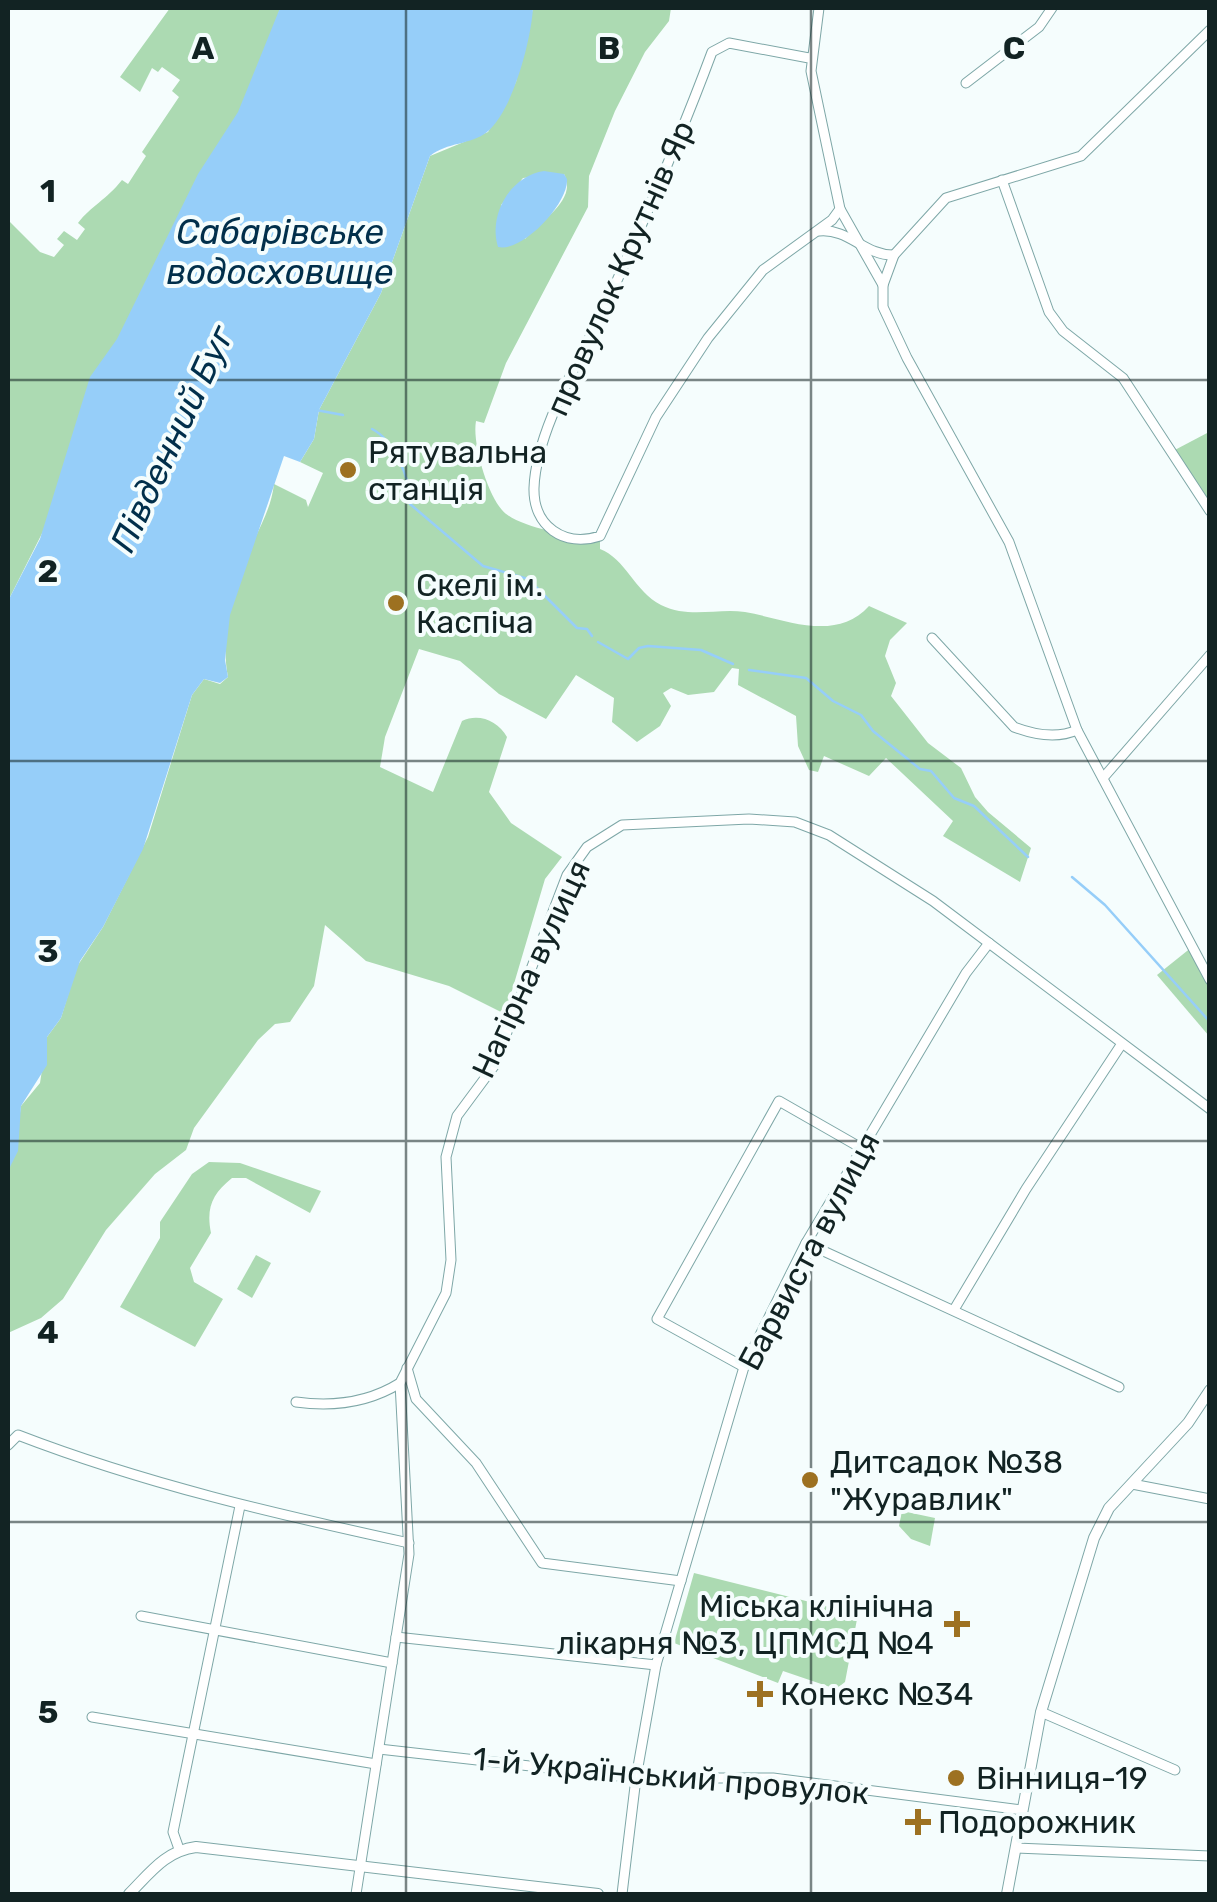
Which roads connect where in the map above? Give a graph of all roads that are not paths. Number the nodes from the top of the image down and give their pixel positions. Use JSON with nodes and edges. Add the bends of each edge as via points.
{"nodes":[{"id":1,"x":818,"y":8,"type":"edge"},
{"id":2,"x":1052,"y":8,"type":"edge"},
{"id":3,"x":1210,"y":30,"type":"edge"},
{"id":4,"x":810,"y":58,"type":"junction"},
{"id":5,"x":966,"y":83,"type":"dead end"},
{"id":6,"x":1002,"y":180,"type":"junction"},
{"id":7,"x":840,"y":208,"type":"junction"},
{"id":8,"x":817,"y":231,"type":"junction"},
{"id":9,"x":858,"y":243,"type":"junction"},
{"id":10,"x":894,"y":255,"type":"junction"},
{"id":11,"x":883,"y":285,"type":"junction"},
{"id":12,"x":1210,"y":511,"type":"edge"},
{"id":13,"x":932,"y":638,"type":"dead end"},
{"id":14,"x":1210,"y":655,"type":"edge"},
{"id":15,"x":1077,"y":730,"type":"junction"},
{"id":16,"x":1103,"y":778,"type":"junction"},
{"id":17,"x":989,"y":944,"type":"junction"},
{"id":18,"x":1210,"y":980,"type":"edge"},
{"id":19,"x":1121,"y":1045,"type":"junction"},
{"id":20,"x":1210,"y":1110,"type":"edge"},
{"id":21,"x":863,"y":1149,"type":"junction"},
{"id":22,"x":806,"y":1243,"type":"junction"},
{"id":23,"x":955,"y":1308,"type":"junction"},
{"id":24,"x":406,"y":1366,"type":"junction"},
{"id":25,"x":744,"y":1367,"type":"junction"},
{"id":26,"x":400,"y":1384,"type":"junction"},
{"id":27,"x":1119,"y":1387,"type":"dead end"},
{"id":28,"x":1210,"y":1390,"type":"edge"},
{"id":29,"x":296,"y":1402,"type":"dead end"},
{"id":30,"x":8,"y":1445,"type":"edge"},
{"id":31,"x":1132,"y":1484,"type":"junction"},
{"id":32,"x":1210,"y":1499,"type":"edge"},
{"id":33,"x":240,"y":1506,"type":"junction"},
{"id":34,"x":410,"y":1543,"type":"junction"},
{"id":35,"x":681,"y":1581,"type":"junction"},
{"id":36,"x":141,"y":1616,"type":"dead end"},
{"id":37,"x":216,"y":1628,"type":"junction"},
{"id":38,"x":396,"y":1638,"type":"junction"},
{"id":39,"x":392,"y":1664,"type":"junction"},
{"id":40,"x":656,"y":1665,"type":"junction"},
{"id":41,"x":1041,"y":1712,"type":"junction"},
{"id":42,"x":92,"y":1717,"type":"dead end"},
{"id":43,"x":194,"y":1735,"type":"junction"},
{"id":44,"x":379,"y":1749,"type":"junction"},
{"id":45,"x":376,"y":1764,"type":"junction"},
{"id":46,"x":1174,"y":1770,"type":"dead end"},
{"id":47,"x":636,"y":1778,"type":"junction"},
{"id":48,"x":1022,"y":1810,"type":"junction"},
{"id":49,"x":1016,"y":1848,"type":"junction"},
{"id":50,"x":178,"y":1849,"type":"junction"},
{"id":51,"x":1210,"y":1856,"type":"edge"},
{"id":52,"x":360,"y":1868,"type":"junction"},
{"id":53,"x":130,"y":1894,"type":"edge"},
{"id":54,"x":356,"y":1894,"type":"edge"},
{"id":55,"x":598,"y":1894,"type":"edge"},
{"id":56,"x":622,"y":1894,"type":"edge"},
{"id":57,"x":1008,"y":1894,"type":"edge"}],
"edges":[{"from":1,"to":4,"type":"street"},
{"from":2,"to":5,"type":"street","via":[[1039,27]]},
{"from":3,"to":6,"type":"street","via":[[1081,156]]},
{"from":4,"to":7,"type":"street"},
{"from":4,"to":8,"type":"street","name":"провулок Крутнів Яр","via":[[729,42],[712,52],[671,164],[538,461],[534,505],[544,526],[572,538],[600,536],[656,417],[708,338],[764,270]]},
{"from":6,"to":10,"type":"street","via":[[946,198]]},
{"from":6,"to":12,"type":"street","via":[[1050,312],[1062,330],[1123,378]]},
{"from":7,"to":8,"type":"street"},
{"from":7,"to":9,"type":"street"},
{"from":8,"to":9,"type":"street","via":[[839,232]]},
{"from":9,"to":10,"type":"street","via":[[877,256]]},
{"from":9,"to":11,"type":"street"},
{"from":10,"to":11,"type":"street"},
{"from":11,"to":15,"type":"street","via":[[883,306],[907,358],[1008,542]]},
{"from":13,"to":15,"type":"street","via":[[1014,728],[1033,734]]},
{"from":14,"to":16,"type":"street"},
{"from":15,"to":16,"type":"street"},
{"from":16,"to":18,"type":"street"},
{"from":17,"to":19,"type":"street","name":"Нагірна вулиця"},
{"from":17,"to":21,"type":"street","name":"Барвиста вулиця"},
{"from":17,"to":24,"type":"street","name":"Нагірна вулиця","via":[[855,851],[794,822],[641,821],[603,834],[567,876],[501,1049],[453,1126],[446,1157],[446,1293]]},
{"from":19,"to":20,"type":"street","name":"Нагірна вулиця"},
{"from":19,"to":23,"type":"street"},
{"from":21,"to":22,"type":"street","name":"Барвиста вулиця"},
{"from":21,"to":25,"type":"street","via":[[779,1101],[685,1266],[657,1319]]},
{"from":22,"to":23,"type":"street"},
{"from":22,"to":25,"type":"street","name":"Барвиста вулиця"},
{"from":23,"to":27,"type":"street"},
{"from":24,"to":26,"type":"street","name":"Нагірна вулиця"},
{"from":24,"to":35,"type":"street","via":[[416,1400],[476,1462],[542,1563]]},
{"from":25,"to":35,"type":"street","name":"Барвиста вулиця"},
{"from":26,"to":29,"type":"street","via":[[356,1402]]},
{"from":26,"to":34,"type":"street"},
{"from":28,"to":31,"type":"street"},
{"from":30,"to":33,"type":"street","via":[[18,1435]]},
{"from":31,"to":32,"type":"street"},
{"from":31,"to":41,"type":"street","via":[[1094,1538]]},
{"from":33,"to":34,"type":"street"},
{"from":33,"to":37,"type":"street"},
{"from":34,"to":38,"type":"street"},
{"from":35,"to":40,"type":"street","name":"Барвиста вулиця"},
{"from":36,"to":37,"type":"street"},
{"from":37,"to":39,"type":"street"},
{"from":37,"to":43,"type":"street"},
{"from":38,"to":39,"type":"street"},
{"from":38,"to":40,"type":"street"},
{"from":39,"to":44,"type":"street"},
{"from":40,"to":47,"type":"street","name":"Барвиста вулиця"},
{"from":41,"to":46,"type":"street"},
{"from":41,"to":48,"type":"street"},
{"from":42,"to":43,"type":"street"},
{"from":43,"to":45,"type":"street"},
{"from":43,"to":50,"type":"street","via":[[173,1832]]},
{"from":44,"to":45,"type":"street"},
{"from":44,"to":47,"type":"street","name":"1-й Український провулок"},
{"from":45,"to":52,"type":"street"},
{"from":47,"to":48,"type":"street","name":"1-й Український провулок","via":[[773,1778]]},
{"from":47,"to":56,"type":"street","name":"Барвиста вулиця"},
{"from":48,"to":49,"type":"street"},
{"from":49,"to":51,"type":"street"},
{"from":49,"to":57,"type":"street"},
{"from":50,"to":52,"type":"street"},
{"from":50,"to":53,"type":"street"},
{"from":52,"to":54,"type":"street"},
{"from":52,"to":55,"type":"street"}]}
